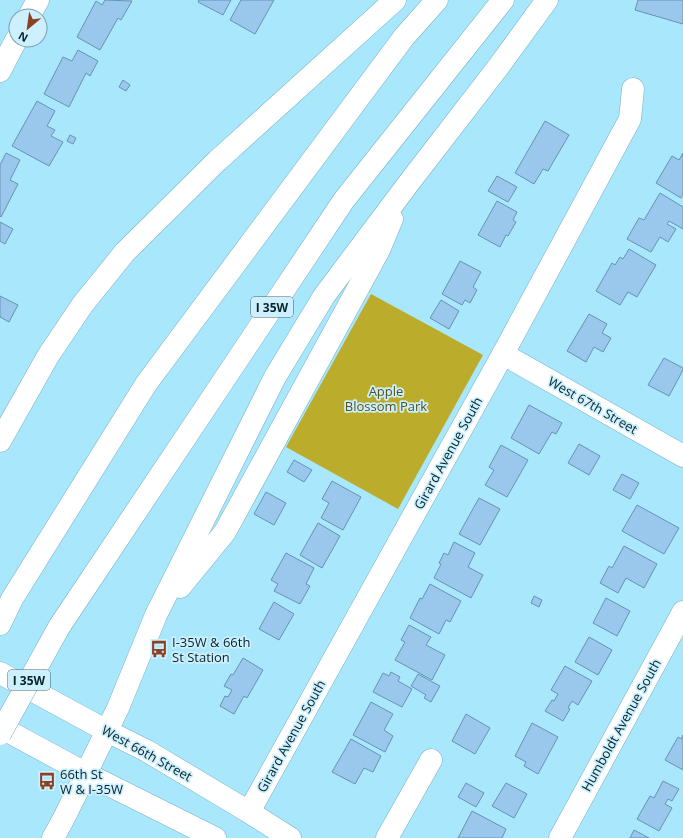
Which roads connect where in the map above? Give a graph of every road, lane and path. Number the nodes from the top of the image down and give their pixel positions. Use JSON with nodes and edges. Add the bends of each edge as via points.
{"nodes":[{"id":1,"x":395,"y":0,"type":"edge"},
{"id":2,"x":437,"y":0,"type":"edge"},
{"id":3,"x":503,"y":0,"type":"edge"},
{"id":4,"x":547,"y":0,"type":"edge"},
{"id":5,"x":12,"y":48,"type":"edge"},
{"id":6,"x":0,"y":71,"type":"edge"},
{"id":7,"x":633,"y":89,"type":"dead end"},
{"id":8,"x":408,"y":184,"type":"junction"},
{"id":9,"x":503,"y":354,"type":"junction"},
{"id":10,"x":0,"y":441,"type":"edge"},
{"id":11,"x":683,"y":456,"type":"edge"},
{"id":12,"x":683,"y":612,"type":"edge"},
{"id":13,"x":156,"y":615,"type":"junction"},
{"id":14,"x":0,"y":624,"type":"edge"},
{"id":15,"x":0,"y":673,"type":"edge"},
{"id":16,"x":0,"y":727,"type":"edge"},
{"id":17,"x":107,"y":731,"type":"junction"},
{"id":18,"x":0,"y":734,"type":"edge"},
{"id":19,"x":431,"y":760,"type":"dead end"},
{"id":20,"x":85,"y":773,"type":"junction"},
{"id":21,"x":249,"y":812,"type":"junction"},
{"id":22,"x":52,"y":838,"type":"edge"},
{"id":23,"x":215,"y":838,"type":"edge"},
{"id":24,"x":290,"y":838,"type":"edge"},
{"id":25,"x":387,"y":838,"type":"edge"},
{"id":26,"x":560,"y":838,"type":"edge"}],
"edges":[{"from":1,"to":10,"type":"main road","via":[[217,161],[125,252],[83,304],[48,356]]},
{"from":2,"to":14,"type":"main road","via":[[404,37],[146,384],[12,599]]},
{"from":3,"to":18,"type":"main road","number":"I 35W","bridge":true,"via":[[344,200],[59,627]]},
{"from":4,"to":8,"type":"main road"},
{"from":5,"to":6,"type":"main road"},
{"from":7,"to":9,"type":"main road","name":"Girard Avenue South","via":[[630,119]]},
{"from":8,"to":13,"type":"main road","via":[[324,296],[275,377]]},
{"from":8,"to":13,"type":"main road","via":[[379,250],[225,532]]},
{"from":9,"to":11,"type":"main road","name":"West 67th Street"},
{"from":9,"to":21,"type":"main road","name":"Girard Avenue South"},
{"from":12,"to":26,"type":"main road","name":"Humboldt Avenue South"},
{"from":13,"to":17,"type":"main road"},
{"from":15,"to":17,"type":"main road","name":"West 66th Street"},
{"from":16,"to":20,"type":"main road"},
{"from":17,"to":20,"type":"main road"},
{"from":17,"to":21,"type":"main road","name":"West 66th Street","via":[[147,751]]},
{"from":19,"to":25,"type":"main road"},
{"from":20,"to":22,"type":"main road","via":[[67,813]]},
{"from":20,"to":23,"type":"main road"},
{"from":21,"to":24,"type":"main road","name":"West 66th Street"}]}
